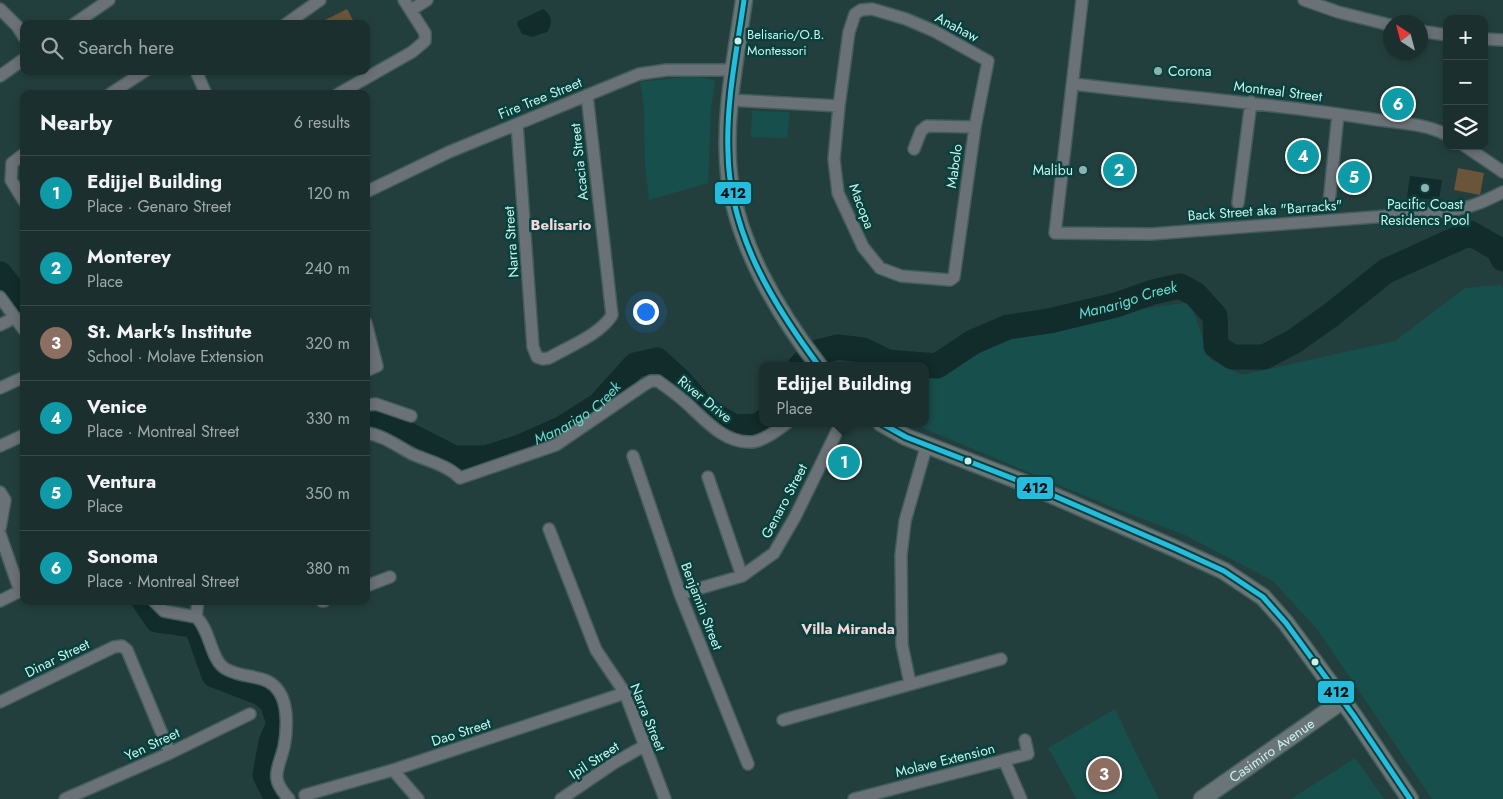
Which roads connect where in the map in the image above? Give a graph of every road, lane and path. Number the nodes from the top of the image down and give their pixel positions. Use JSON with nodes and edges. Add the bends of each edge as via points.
{"nodes":[{"id":1,"x":108,"y":0,"type":"edge"},
{"id":2,"x":320,"y":0,"type":"edge"},
{"id":3,"x":404,"y":0,"type":"edge"},
{"id":4,"x":427,"y":0,"type":"edge"},
{"id":5,"x":744,"y":0,"type":"edge"},
{"id":6,"x":1082,"y":0,"type":"edge"},
{"id":7,"x":1304,"y":0,"type":"edge"},
{"id":8,"x":0,"y":9,"type":"edge"},
{"id":9,"x":411,"y":10,"type":"junction"},
{"id":10,"x":855,"y":14,"type":"joint"},
{"id":11,"x":80,"y":20,"type":"edge"},
{"id":12,"x":292,"y":20,"type":"edge"},
{"id":13,"x":1383,"y":23,"type":"edge"},
{"id":14,"x":20,"y":30,"type":"edge"},
{"id":15,"x":1428,"y":32,"type":"edge"},
{"id":16,"x":1443,"y":34,"type":"edge"},
{"id":17,"x":1488,"y":39,"type":"edge"},
{"id":18,"x":1503,"y":40,"type":"edge"},
{"id":19,"x":988,"y":61,"type":"joint"},
{"id":20,"x":20,"y":62,"type":"edge"},
{"id":21,"x":734,"y":70,"type":"junction"},
{"id":22,"x":141,"y":75,"type":"edge"},
{"id":23,"x":198,"y":75,"type":"edge"},
{"id":24,"x":0,"y":76,"type":"edge"},
{"id":25,"x":1074,"y":84,"type":"junction"},
{"id":26,"x":127,"y":89,"type":"edge"},
{"id":27,"x":204,"y":90,"type":"edge"},
{"id":28,"x":345,"y":90,"type":"edge"},
{"id":29,"x":587,"y":95,"type":"junction"},
{"id":30,"x":730,"y":100,"type":"junction"},
{"id":31,"x":1251,"y":102,"type":"junction"},
{"id":32,"x":839,"y":106,"type":"junction"},
{"id":33,"x":1338,"y":114,"type":"junction"},
{"id":34,"x":517,"y":124,"type":"junction"},
{"id":35,"x":976,"y":127,"type":"junction"},
{"id":36,"x":1443,"y":134,"type":"edge"},
{"id":37,"x":914,"y":149,"type":"dead end"},
{"id":38,"x":1471,"y":150,"type":"edge"},
{"id":39,"x":20,"y":157,"type":"edge"},
{"id":40,"x":1503,"y":172,"type":"edge"},
{"id":41,"x":370,"y":190,"type":"edge"},
{"id":42,"x":1503,"y":192,"type":"edge"},
{"id":43,"x":20,"y":195,"type":"edge"},
{"id":44,"x":1238,"y":203,"type":"dead end"},
{"id":45,"x":1329,"y":203,"type":"dead end"},
{"id":46,"x":954,"y":277,"type":"joint"},
{"id":47,"x":0,"y":297,"type":"edge"},
{"id":48,"x":20,"y":324,"type":"edge"},
{"id":49,"x":537,"y":357,"type":"joint"},
{"id":50,"x":816,"y":362,"type":"edge"},
{"id":51,"x":20,"y":379,"type":"edge"},
{"id":52,"x":0,"y":388,"type":"edge"},
{"id":53,"x":370,"y":405,"type":"edge"},
{"id":54,"x":411,"y":416,"type":"dead end"},
{"id":55,"x":781,"y":427,"type":"edge"},
{"id":56,"x":839,"y":427,"type":"edge"},
{"id":57,"x":889,"y":427,"type":"edge"},
{"id":58,"x":370,"y":433,"type":"edge"},
{"id":59,"x":20,"y":437,"type":"edge"},
{"id":60,"x":927,"y":444,"type":"junction"},
{"id":61,"x":0,"y":446,"type":"edge"},
{"id":62,"x":633,"y":456,"type":"dead end"},
{"id":63,"x":708,"y":477,"type":"dead end"},
{"id":64,"x":0,"y":492,"type":"edge"},
{"id":65,"x":0,"y":528,"type":"edge"},
{"id":66,"x":549,"y":529,"type":"dead end"},
{"id":67,"x":0,"y":534,"type":"edge"},
{"id":68,"x":742,"y":576,"type":"junction"},
{"id":69,"x":390,"y":577,"type":"dead end"},
{"id":70,"x":370,"y":584,"type":"edge"},
{"id":71,"x":680,"y":594,"type":"junction"},
{"id":72,"x":0,"y":601,"type":"edge"},
{"id":73,"x":158,"y":605,"type":"edge"},
{"id":74,"x":198,"y":605,"type":"edge"},
{"id":75,"x":196,"y":617,"type":"junction"},
{"id":76,"x":1001,"y":659,"type":"dead end"},
{"id":77,"x":910,"y":683,"type":"junction"},
{"id":78,"x":625,"y":693,"type":"junction"},
{"id":79,"x":1342,"y":701,"type":"junction"},
{"id":80,"x":0,"y":702,"type":"edge"},
{"id":81,"x":250,"y":714,"type":"dead end"},
{"id":82,"x":783,"y":720,"type":"dead end"},
{"id":83,"x":1025,"y":740,"type":"dead end"},
{"id":84,"x":644,"y":746,"type":"junction"},
{"id":85,"x":170,"y":753,"type":"junction"},
{"id":86,"x":1004,"y":760,"type":"junction"},
{"id":87,"x":748,"y":764,"type":"dead end"},
{"id":88,"x":393,"y":770,"type":"junction"},
{"id":89,"x":305,"y":795,"type":"dead end"},
{"id":90,"x":65,"y":799,"type":"edge"},
{"id":91,"x":289,"y":799,"type":"edge"},
{"id":92,"x":418,"y":799,"type":"edge"},
{"id":93,"x":561,"y":799,"type":"edge"},
{"id":94,"x":665,"y":799,"type":"edge"},
{"id":95,"x":854,"y":799,"type":"edge"},
{"id":96,"x":1021,"y":799,"type":"edge"},
{"id":97,"x":1202,"y":799,"type":"edge"},
{"id":98,"x":1410,"y":799,"type":"edge"}],
"edges":[{"from":1,"to":11,"type":"street"},
{"from":2,"to":12,"type":"street"},
{"from":3,"to":9,"type":"street"},
{"from":4,"to":9,"type":"street"},
{"from":5,"to":21,"type":"main road"},
{"from":6,"to":25,"type":"street"},
{"from":7,"to":13,"type":"street"},
{"from":8,"to":14,"type":"street"},
{"from":9,"to":28,"type":"street","via":[[425,33],[425,41],[412,52]]},
{"from":10,"to":19,"type":"street","name":"Anahaw","via":[[872,9],[906,19]]},
{"from":10,"to":32,"type":"street","name":"Macopa","via":[[848,32]]},
{"from":15,"to":16,"type":"street"},
{"from":17,"to":18,"type":"street"},
{"from":19,"to":35,"type":"street","name":"Mabolo"},
{"from":20,"to":24,"type":"street"},
{"from":21,"to":29,"type":"street","name":"Fire Tree Street","via":[[667,70],[639,74]]},
{"from":21,"to":30,"type":"main road"},
{"from":22,"to":26,"type":"street"},
{"from":23,"to":27,"type":"street"},
{"from":25,"to":31,"type":"street","name":"Montreal Street","via":[[1167,96]]},
{"from":25,"to":42,"type":"street","name":"Back Street aka \"Barracks\"","via":[[1055,234],[1151,234],[1440,212],[1481,204]]},
{"from":29,"to":34,"type":"street","name":"Fire Tree Street"},
{"from":29,"to":49,"type":"street","name":"Acacia Street","via":[[612,315],[599,329],[550,358]]},
{"from":30,"to":32,"type":"street"},
{"from":30,"to":50,"type":"main road","via":[[727,142],[729,176],[736,209],[774,300]]},
{"from":31,"to":33,"type":"street","name":"Montreal Street"},
{"from":31,"to":44,"type":"street"},
{"from":32,"to":46,"type":"street","name":"Macopa","via":[[834,159],[838,194],[862,248],[880,268],[901,276],[944,280]]},
{"from":33,"to":36,"type":"street","name":"Montreal Street","via":[[1423,127]]},
{"from":33,"to":45,"type":"street"},
{"from":34,"to":41,"type":"street","name":"Fire Tree Street"},
{"from":34,"to":49,"type":"street","name":"Narra Street","via":[[533,347]]},
{"from":35,"to":37,"type":"street","via":[[927,126],[921,131]]},
{"from":35,"to":46,"type":"street","name":"Mabolo"},
{"from":38,"to":40,"type":"street"},
{"from":39,"to":43,"type":"street","via":[[12,163],[11,180]]},
{"from":47,"to":48,"type":"street"},
{"from":51,"to":52,"type":"street"},
{"from":53,"to":54,"type":"street"},
{"from":55,"to":58,"type":"street","name":"River Drive","via":[[751,443],[731,438],[713,428],[658,381],[651,381],[556,445],[460,478],[377,434]]},
{"from":56,"to":68,"type":"street","name":"Genaro Street","via":[[774,553]]},
{"from":57,"to":60,"type":"main road"},
{"from":59,"to":61,"type":"street"},
{"from":60,"to":77,"type":"street","via":[[905,521],[901,555],[902,645]]},
{"from":60,"to":79,"type":"main road","via":[[1031,486],[1232,576],[1263,597],[1286,623]]},
{"from":62,"to":71,"type":"street","name":"Benjamin Street"},
{"from":63,"to":68,"type":"street"},
{"from":64,"to":65,"type":"street","via":[[5,500]]},
{"from":66,"to":78,"type":"street","name":"Narra Street","via":[[596,650]]},
{"from":67,"to":72,"type":"street","via":[[20,591]]},
{"from":68,"to":71,"type":"street","name":"Genaro Street"},
{"from":69,"to":70,"type":"street"},
{"from":71,"to":87,"type":"street","name":"Benjamin Street"},
{"from":73,"to":75,"type":"street","via":[[164,611]]},
{"from":74,"to":75,"type":"street"},
{"from":75,"to":91,"type":"street","via":[[225,669],[268,681],[282,698],[285,744],[276,778]]},
{"from":76,"to":77,"type":"street"},
{"from":77,"to":82,"type":"street"},
{"from":78,"to":84,"type":"street","name":"Narra Street"},
{"from":78,"to":88,"type":"street","name":"Dao Street"},
{"from":79,"to":97,"type":"main road","name":"Casimiro Avenue"},
{"from":79,"to":98,"type":"main road"},
{"from":80,"to":85,"type":"street","name":"Dinar Street","via":[[122,646],[127,650]]},
{"from":81,"to":85,"type":"street","name":"Yen Street"},
{"from":83,"to":86,"type":"street","name":"Molave Extension","via":[[1028,754]]},
{"from":84,"to":93,"type":"street","name":"Ipil Street"},
{"from":84,"to":94,"type":"street","name":"Narra Street"},
{"from":85,"to":90,"type":"street","name":"Yen Street"},
{"from":86,"to":95,"type":"street","name":"Molave Extension"},
{"from":86,"to":96,"type":"street"},
{"from":88,"to":89,"type":"street","name":"Dao Street"},
{"from":88,"to":92,"type":"street"}]}
